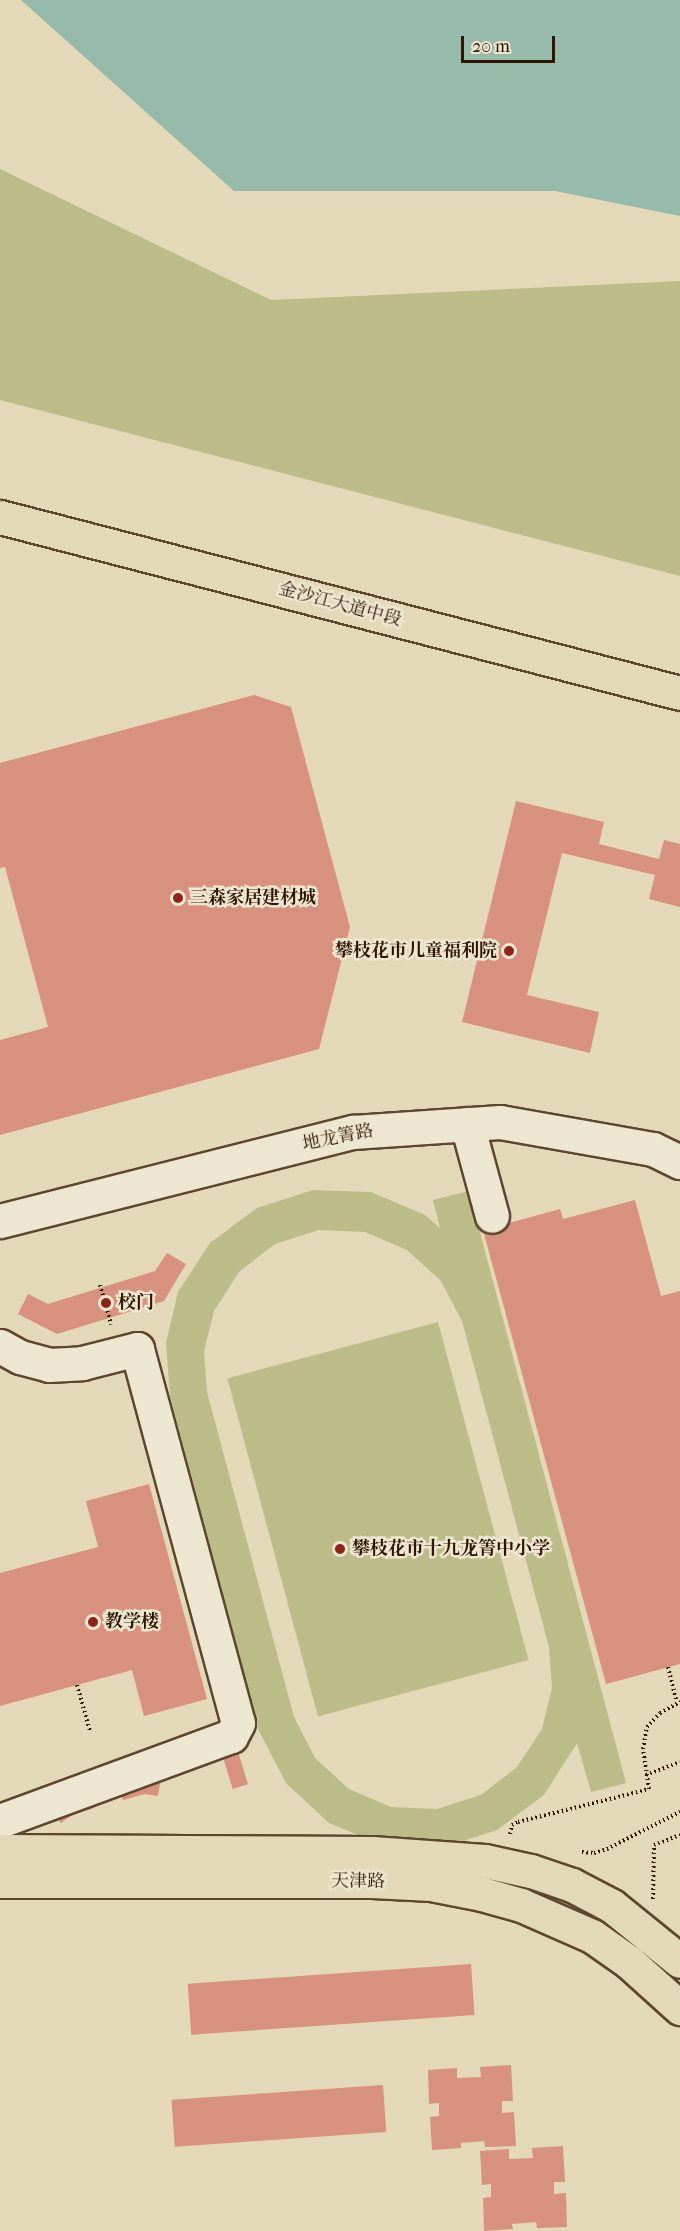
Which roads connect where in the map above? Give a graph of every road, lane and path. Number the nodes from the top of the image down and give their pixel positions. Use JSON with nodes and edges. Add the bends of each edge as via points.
{"nodes":[{"id":1,"x":0,"y":517,"type":"edge"},
{"id":2,"x":680,"y":693,"type":"edge"},
{"id":3,"x":467,"y":1124,"type":"junction"},
{"id":4,"x":680,"y":1162,"type":"edge"},
{"id":5,"x":492,"y":1216,"type":"dead end"},
{"id":6,"x":0,"y":1221,"type":"edge"},
{"id":7,"x":100,"y":1285,"type":"dead end"},
{"id":8,"x":0,"y":1347,"type":"edge"},
{"id":9,"x":118,"y":1354,"type":"junction"},
{"id":10,"x":668,"y":1667,"type":"dead end"},
{"id":11,"x":77,"y":1685,"type":"dead end"},
{"id":12,"x":679,"y":1702,"type":"edge"},
{"id":13,"x":90,"y":1731,"type":"dead end"},
{"id":14,"x":680,"y":1762,"type":"edge"},
{"id":15,"x":646,"y":1775,"type":"junction"},
{"id":16,"x":680,"y":1812,"type":"edge"},
{"id":17,"x":0,"y":1821,"type":"edge"},
{"id":18,"x":680,"y":1835,"type":"edge"},
{"id":19,"x":515,"y":1839,"type":"dead end"},
{"id":20,"x":577,"y":1850,"type":"dead end"},
{"id":21,"x":0,"y":1851,"type":"edge"},
{"id":22,"x":0,"y":1881,"type":"edge"},
{"id":23,"x":653,"y":1903,"type":"dead end"},
{"id":24,"x":680,"y":1961,"type":"edge"},
{"id":25,"x":680,"y":2008,"type":"edge"}],
"edges":[{"from":1,"to":2,"type":"main road","name":"金沙江大道中段"},
{"from":3,"to":4,"type":"street","name":"地龙箐路","via":[[500,1122],[653,1149]]},
{"from":3,"to":5,"type":"street"},
{"from":3,"to":6,"type":"street","name":"地龙箐路","via":[[353,1132]]},
{"from":7,"to":9,"type":"path"},
{"from":8,"to":9,"type":"street","via":[[49,1365],[82,1363]]},
{"from":9,"to":17,"type":"street","via":[[137,1349],[238,1723],[231,1736]]},
{"from":10,"to":12,"type":"path"},
{"from":11,"to":13,"type":"path"},
{"from":12,"to":15,"type":"path","via":[[660,1713],[647,1727],[643,1749]]},
{"from":14,"to":15,"type":"path"},
{"from":15,"to":19,"type":"path","via":[[649,1789],[512,1824],[509,1830]]},
{"from":16,"to":20,"type":"path","via":[[601,1851]]},
{"from":18,"to":23,"type":"path","via":[[654,1845]]},
{"from":21,"to":24,"type":"main road","via":[[372,1853],[485,1861],[531,1870],[572,1885],[612,1906]]},
{"from":22,"to":25,"type":"main road","name":"天津路","via":[[431,1884],[530,1908],[592,1936],[629,1962]]}]}
